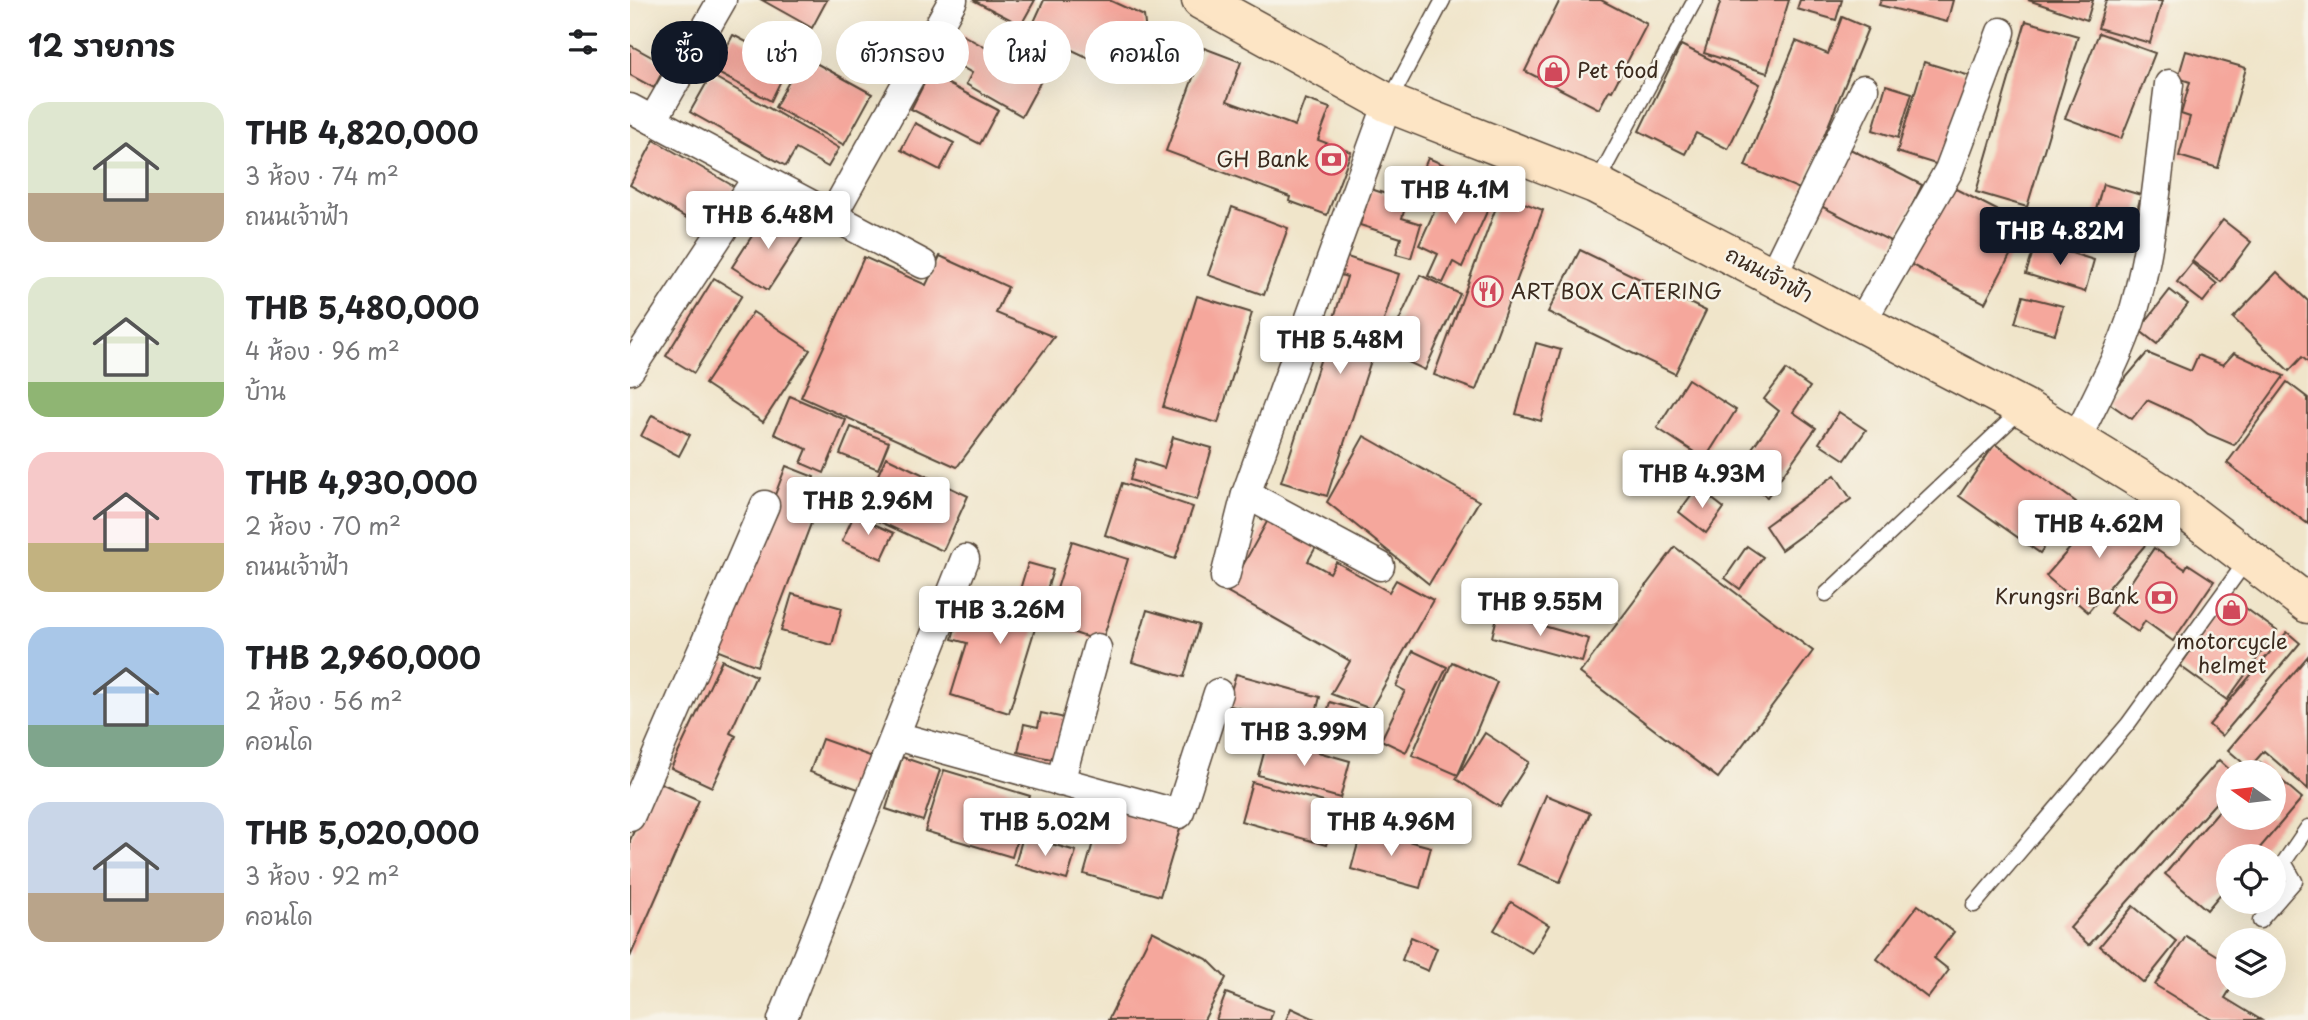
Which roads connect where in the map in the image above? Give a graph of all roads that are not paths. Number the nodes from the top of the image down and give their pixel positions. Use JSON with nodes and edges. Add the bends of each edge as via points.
{"nodes":[{"id":1,"x":722,"y":0,"type":"edge"},
{"id":2,"x":953,"y":0,"type":"edge"},
{"id":3,"x":1201,"y":0,"type":"edge"},
{"id":4,"x":1443,"y":0,"type":"edge"},
{"id":5,"x":1695,"y":0,"type":"edge"},
{"id":6,"x":2001,"y":32,"type":"dead end"},
{"id":7,"x":2169,"y":84,"type":"dead end"},
{"id":8,"x":1864,"y":89,"type":"dead end"},
{"id":9,"x":1388,"y":103,"type":"junction"},
{"id":10,"x":642,"y":114,"type":"edge"},
{"id":11,"x":757,"y":178,"type":"junction"},
{"id":12,"x":1595,"y":184,"type":"junction"},
{"id":13,"x":831,"y":218,"type":"junction"},
{"id":14,"x":923,"y":264,"type":"dead end"},
{"id":15,"x":1772,"y":277,"type":"junction"},
{"id":16,"x":1861,"y":323,"type":"junction"},
{"id":17,"x":630,"y":370,"type":"edge"},
{"id":18,"x":2024,"y":408,"type":"junction"},
{"id":19,"x":2077,"y":438,"type":"junction"},
{"id":20,"x":1246,"y":494,"type":"junction"},
{"id":21,"x":765,"y":505,"type":"dead end"},
{"id":22,"x":2249,"y":558,"type":"junction"},
{"id":23,"x":965,"y":559,"type":"dead end"},
{"id":24,"x":1380,"y":566,"type":"dead end"},
{"id":25,"x":1225,"y":577,"type":"dead end"},
{"id":26,"x":1826,"y":594,"type":"dead end"},
{"id":27,"x":2308,"y":604,"type":"edge"},
{"id":28,"x":1097,"y":648,"type":"dead end"},
{"id":29,"x":1218,"y":692,"type":"dead end"},
{"id":30,"x":896,"y":736,"type":"junction"},
{"id":31,"x":1060,"y":782,"type":"junction"},
{"id":32,"x":630,"y":817,"type":"edge"},
{"id":33,"x":2308,"y":827,"type":"edge"},
{"id":34,"x":1974,"y":905,"type":"dead end"},
{"id":35,"x":2260,"y":921,"type":"dead end"},
{"id":36,"x":782,"y":1020,"type":"edge"}],
"edges":[{"from":1,"to":10,"type":"street"},
{"from":2,"to":13,"type":"street"},
{"from":3,"to":9,"type":"main road","name":"ถนนเจ้าฟ้า"},
{"from":4,"to":9,"type":"lane"},
{"from":5,"to":12,"type":"lane"},
{"from":6,"to":16,"type":"street","via":[[1949,170]]},
{"from":7,"to":19,"type":"street","via":[[2138,297]]},
{"from":8,"to":15,"type":"street"},
{"from":9,"to":12,"type":"main road","name":"ถนนเจ้าฟ้า"},
{"from":9,"to":20,"type":"street"},
{"from":10,"to":11,"type":"street"},
{"from":11,"to":13,"type":"street"},
{"from":11,"to":17,"type":"street"},
{"from":12,"to":15,"type":"main road","name":"ถนนเจ้าฟ้า"},
{"from":13,"to":14,"type":"street"},
{"from":15,"to":16,"type":"main road","name":"ถนนเจ้าฟ้า"},
{"from":16,"to":18,"type":"main road","name":"ถนนเจ้าฟ้า"},
{"from":18,"to":19,"type":"main road","name":"ถนนเจ้าฟ้า"},
{"from":18,"to":26,"type":"lane"},
{"from":19,"to":22,"type":"main road","name":"ถนนเจ้าฟ้า","via":[[2164,494]]},
{"from":20,"to":24,"type":"street"},
{"from":20,"to":25,"type":"street"},
{"from":21,"to":32,"type":"street"},
{"from":22,"to":27,"type":"main road","name":"ถนนเจ้าฟ้า"},
{"from":22,"to":34,"type":"lane","via":[[2127,724]]},
{"from":23,"to":30,"type":"street"},
{"from":28,"to":31,"type":"street"},
{"from":29,"to":31,"type":"street","via":[[1179,814]]},
{"from":30,"to":31,"type":"street"},
{"from":30,"to":36,"type":"street"},
{"from":33,"to":35,"type":"lane","via":[[2284,862],[2295,881]]}]}
